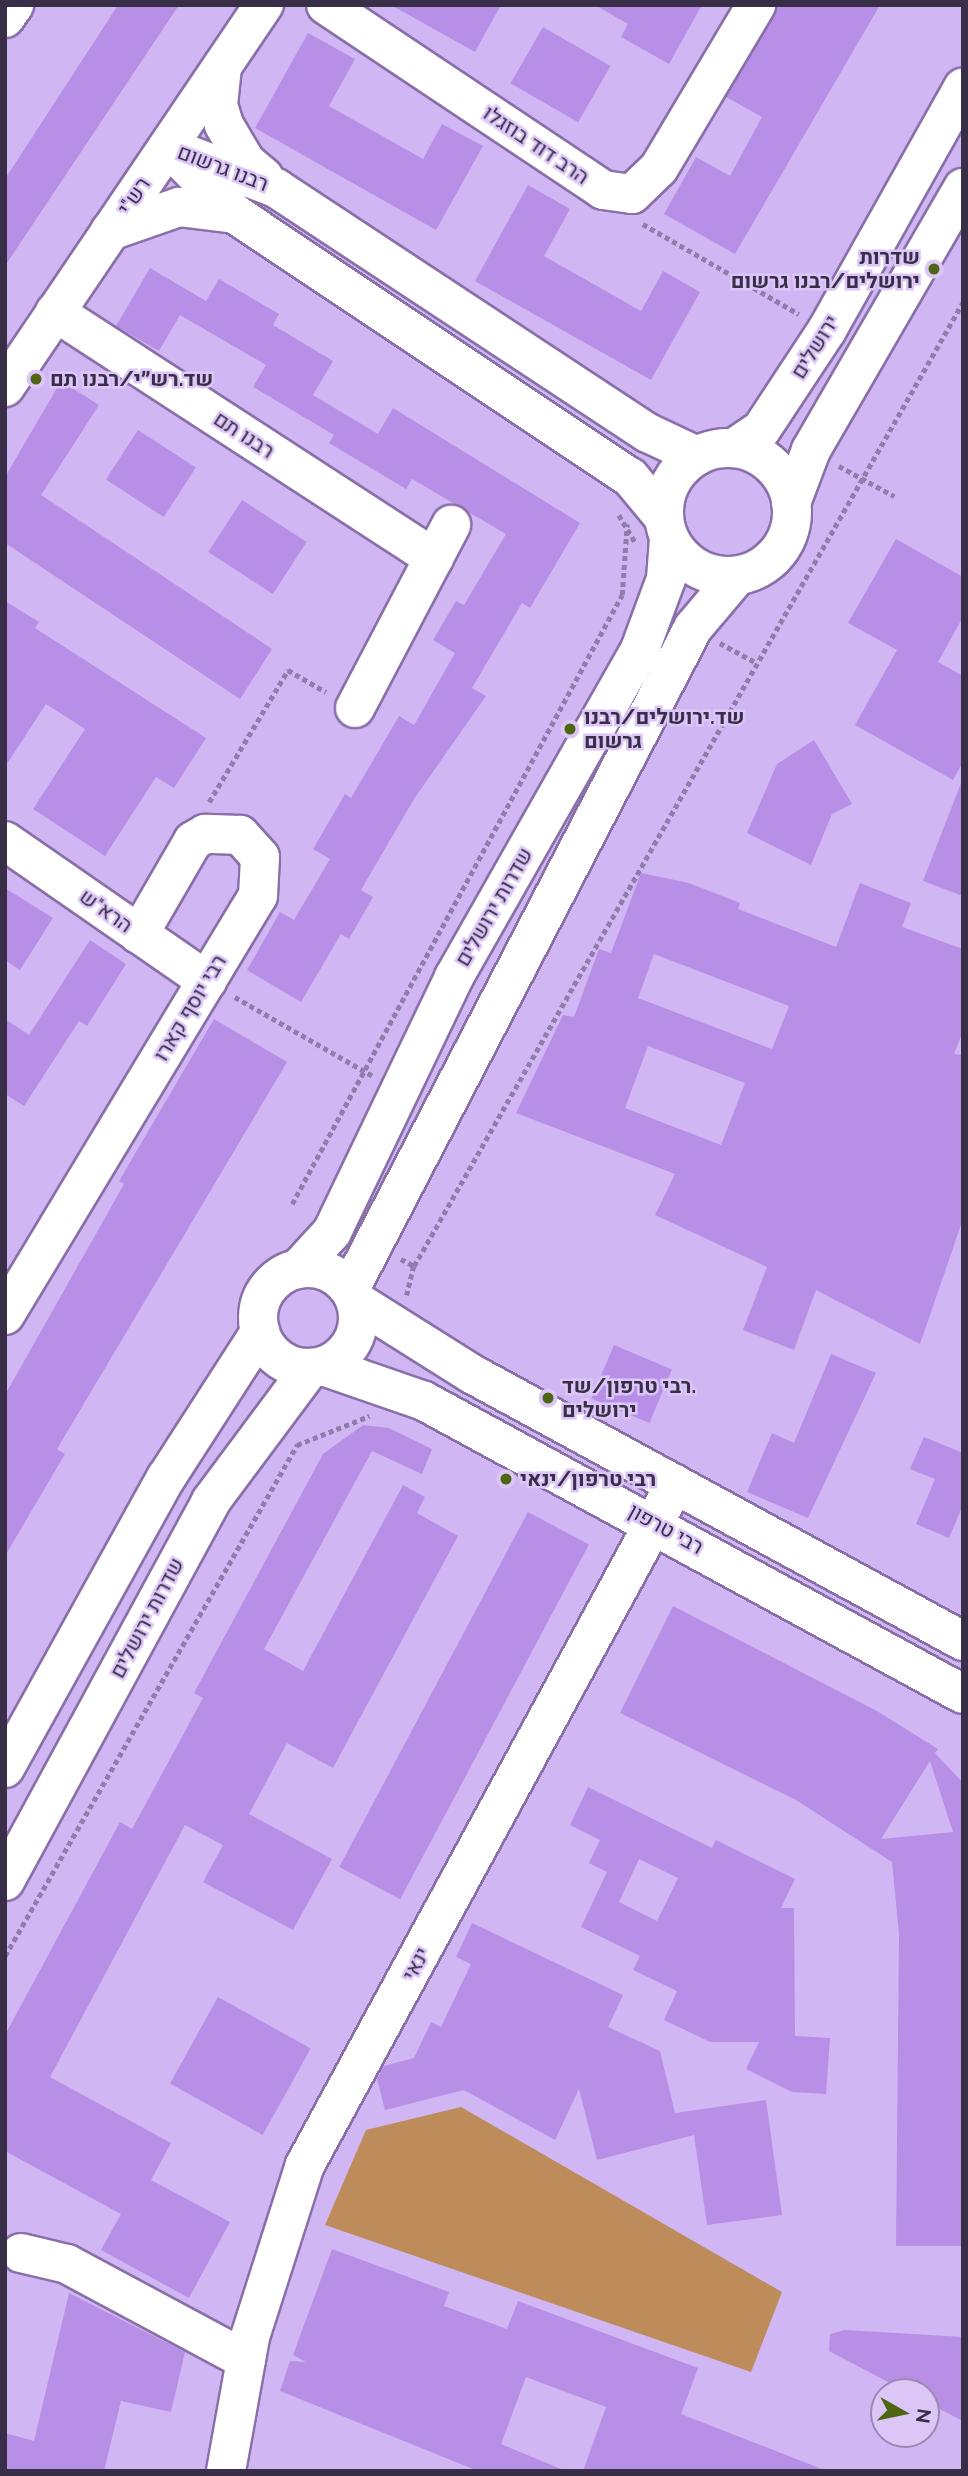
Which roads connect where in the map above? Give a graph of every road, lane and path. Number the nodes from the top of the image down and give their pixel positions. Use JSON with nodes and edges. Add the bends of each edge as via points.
{"nodes":[{"id":1,"x":13,"y":5,"type":"edge"},
{"id":2,"x":264,"y":5,"type":"edge"},
{"id":3,"x":326,"y":5,"type":"edge"},
{"id":4,"x":756,"y":5,"type":"edge"},
{"id":5,"x":5,"y":18,"type":"edge"},
{"id":6,"x":222,"y":67,"type":"junction"},
{"id":7,"x":963,"y":88,"type":"edge"},
{"id":8,"x":168,"y":146,"type":"junction"},
{"id":9,"x":276,"y":188,"type":"junction"},
{"id":10,"x":963,"y":188,"type":"edge"},
{"id":11,"x":632,"y":194,"type":"junction"},
{"id":12,"x":235,"y":214,"type":"junction"},
{"id":13,"x":110,"y":231,"type":"junction"},
{"id":14,"x":963,"y":303,"type":"edge"},
{"id":15,"x":55,"y":312,"type":"junction"},
{"id":16,"x":827,"y":330,"type":"junction"},
{"id":17,"x":5,"y":387,"type":"edge"},
{"id":18,"x":734,"y":448,"type":"junction"},
{"id":19,"x":811,"y":450,"type":"junction"},
{"id":20,"x":697,"y":456,"type":"junction"},
{"id":21,"x":630,"y":477,"type":"junction"},
{"id":22,"x":862,"y":479,"type":"junction"},
{"id":23,"x":894,"y":496,"type":"dead end"},
{"id":24,"x":791,"y":503,"type":"junction"},
{"id":25,"x":626,"y":530,"type":"junction"},
{"id":26,"x":657,"y":537,"type":"junction"},
{"id":27,"x":737,"y":576,"type":"junction"},
{"id":28,"x":693,"y":628,"type":"junction"},
{"id":29,"x":757,"y":663,"type":"junction"},
{"id":30,"x":355,"y":708,"type":"joint"},
{"id":31,"x":205,"y":834,"type":"junction"},
{"id":32,"x":5,"y":841,"type":"edge"},
{"id":33,"x":139,"y":934,"type":"junction"},
{"id":34,"x":207,"y":981,"type":"junction"},
{"id":35,"x":362,"y":1070,"type":"junction"},
{"id":36,"x":396,"y":1090,"type":"junction"},
{"id":37,"x":292,"y":1204,"type":"dead end"},
{"id":38,"x":414,"y":1266,"type":"dead end"},
{"id":39,"x":298,"y":1269,"type":"junction"},
{"id":40,"x":353,"y":1295,"type":"junction"},
{"id":41,"x":6,"y":1314,"type":"edge"},
{"id":42,"x":260,"y":1332,"type":"junction"},
{"id":43,"x":316,"y":1367,"type":"junction"},
{"id":44,"x":298,"y":1445,"type":"dead end"},
{"id":45,"x":676,"y":1484,"type":"junction"},
{"id":46,"x":655,"y":1522,"type":"junction"},
{"id":47,"x":963,"y":1641,"type":"edge"},
{"id":48,"x":963,"y":1694,"type":"edge"},
{"id":49,"x":5,"y":1768,"type":"edge"},
{"id":50,"x":5,"y":1881,"type":"edge"},
{"id":51,"x":5,"y":1956,"type":"edge"},
{"id":52,"x":21,"y":2253,"type":"dead end"},
{"id":53,"x":246,"y":2360,"type":"junction"},
{"id":54,"x":226,"y":2471,"type":"edge"}],
"edges":[{"from":1,"to":5,"type":"street"},
{"from":2,"to":6,"type":"street","name":"רש\"י"},
{"from":3,"to":11,"type":"street","name":"הרב דוד בוזגלו","via":[[603,190]]},
{"from":4,"to":11,"type":"street","via":[[659,168]]},
{"from":6,"to":8,"type":"street","name":"רש\"י"},
{"from":6,"to":9,"type":"street","via":[[218,105],[224,125],[246,162]]},
{"from":7,"to":16,"type":"street","name":"ירושלים"},
{"from":8,"to":9,"type":"street","name":"רבנו גרשום"},
{"from":8,"to":12,"type":"street","name":"רבנו גרשום"},
{"from":8,"to":13,"type":"street","name":"רש\"י"},
{"from":9,"to":20,"type":"street","name":"רבנו גרשום","via":[[648,433]]},
{"from":10,"to":19,"type":"street"},
{"from":11,"to":16,"type":"path","via":[[644,225]]},
{"from":12,"to":13,"type":"street","via":[[179,207]]},
{"from":12,"to":21,"type":"street","name":"רבנו גרשום"},
{"from":13,"to":15,"type":"street","name":"רש\"י"},
{"from":14,"to":22,"type":"path"},
{"from":15,"to":17,"type":"street","name":"רש\"י"},
{"from":15,"to":30,"type":"street","name":"רבנו תם","via":[[442,542]]},
{"from":16,"to":18,"type":"street","name":"ירושלים","via":[[761,430]]},
{"from":18,"to":20,"type":"street"},
{"from":18,"to":24,"type":"street","via":[[772,466]]},
{"from":19,"to":22,"type":"path"},
{"from":19,"to":24,"type":"street"},
{"from":20,"to":26,"type":"street","via":[[675,475]]},
{"from":21,"to":25,"type":"path"},
{"from":21,"to":26,"type":"street","name":"רבנו גרשום"},
{"from":22,"to":23,"type":"path"},
{"from":22,"to":29,"type":"path"},
{"from":24,"to":27,"type":"street","via":[[789,528],[779,551],[767,563]]},
{"from":25,"to":26,"type":"path"},
{"from":25,"to":35,"type":"path","via":[[622,595]]},
{"from":26,"to":27,"type":"street","via":[[697,568]]},
{"from":26,"to":36,"type":"street","name":"שדרות ירושלים","via":[[666,579],[639,652],[454,977]]},
{"from":27,"to":28,"type":"street","name":"שדרות ירושלים"},
{"from":28,"to":29,"type":"path"},
{"from":28,"to":40,"type":"street","name":"שדרות ירושלים"},
{"from":29,"to":38,"type":"path"},
{"from":30,"to":31,"type":"path","via":[[288,670],[209,795]]},
{"from":31,"to":33,"type":"street","via":[[193,841]]},
{"from":31,"to":34,"type":"street","name":"רבי יוסף קארו","via":[[240,835],[260,857],[263,877],[258,896]]},
{"from":32,"to":33,"type":"street","name":"הרא\"ש"},
{"from":33,"to":34,"type":"street","name":"הרא\"ש"},
{"from":34,"to":35,"type":"path"},
{"from":34,"to":41,"type":"street","name":"רבי יוסף קארו"},
{"from":35,"to":36,"type":"path"},
{"from":35,"to":37,"type":"path"},
{"from":36,"to":39,"type":"street","name":"שדרות ירושלים","via":[[332,1233]]},
{"from":39,"to":40,"type":"street","via":[[327,1271]]},
{"from":39,"to":42,"type":"street","via":[[277,1279],[262,1297]]},
{"from":40,"to":43,"type":"street","via":[[353,1341]]},
{"from":40,"to":45,"type":"street","name":"רבי טרפון","via":[[472,1374]]},
{"from":42,"to":43,"type":"street","via":[[284,1362]]},
{"from":42,"to":49,"type":"street","via":[[166,1478]]},
{"from":43,"to":46,"type":"street","name":"רבי טרפון","via":[[424,1401]]},
{"from":43,"to":50,"type":"street","name":"שדרות ירושלים","via":[[211,1501]]},
{"from":44,"to":51,"type":"path"},
{"from":45,"to":46,"type":"street","name":"ינאי"},
{"from":45,"to":47,"type":"street","name":"רבי טרפון"},
{"from":46,"to":48,"type":"street","name":"רבי טרפון"},
{"from":46,"to":53,"type":"street","name":"ינאי","via":[[305,2165],[272,2255]]},
{"from":52,"to":53,"type":"street","via":[[67,2264]]},
{"from":53,"to":54,"type":"street","name":"ינאי"}]}
